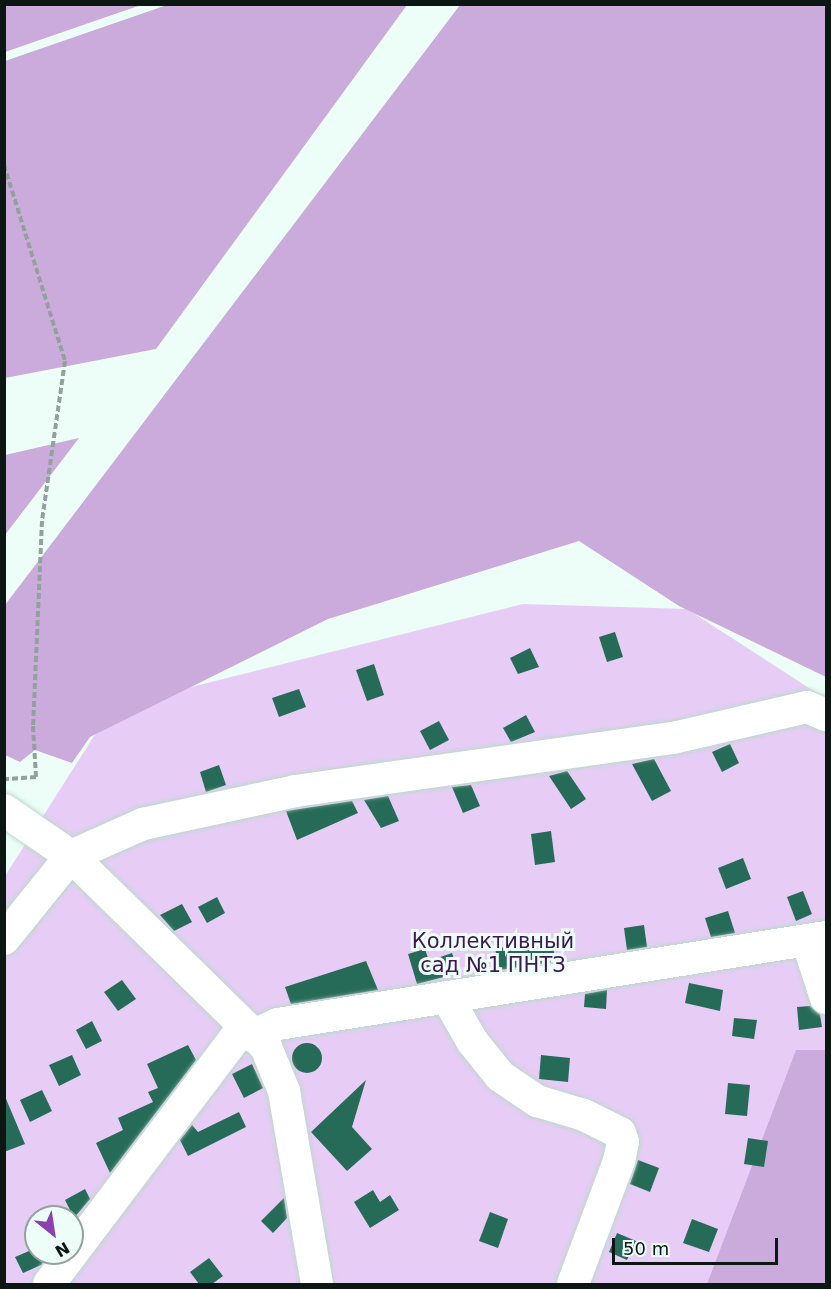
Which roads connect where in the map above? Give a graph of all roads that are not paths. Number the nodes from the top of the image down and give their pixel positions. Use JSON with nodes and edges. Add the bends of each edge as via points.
{"nodes":[{"id":1,"x":826,"y":715,"type":"edge"},
{"id":2,"x":4,"y":810,"type":"edge"},
{"id":3,"x":70,"y":856,"type":"junction"},
{"id":4,"x":817,"y":938,"type":"edge"},
{"id":5,"x":4,"y":939,"type":"edge"},
{"id":6,"x":447,"y":997,"type":"junction"},
{"id":7,"x":826,"y":998,"type":"edge"},
{"id":8,"x":248,"y":1031,"type":"junction"},
{"id":9,"x":48,"y":1284,"type":"edge"},
{"id":10,"x":317,"y":1284,"type":"edge"},
{"id":11,"x":573,"y":1284,"type":"edge"}],
"edges":[{"from":1,"to":3,"type":"lane","via":[[807,707],[673,738],[295,792],[143,824]]},
{"from":2,"to":3,"type":"lane"},
{"from":3,"to":5,"type":"lane"},
{"from":3,"to":8,"type":"lane"},
{"from":4,"to":6,"type":"lane"},
{"from":4,"to":7,"type":"lane"},
{"from":6,"to":8,"type":"lane"},
{"from":6,"to":11,"type":"lane","via":[[472,1041],[500,1076],[537,1101],[584,1115],[620,1132],[620,1161]]},
{"from":8,"to":9,"type":"lane"},
{"from":8,"to":10,"type":"lane","via":[[266,1047],[284,1091]]}]}
